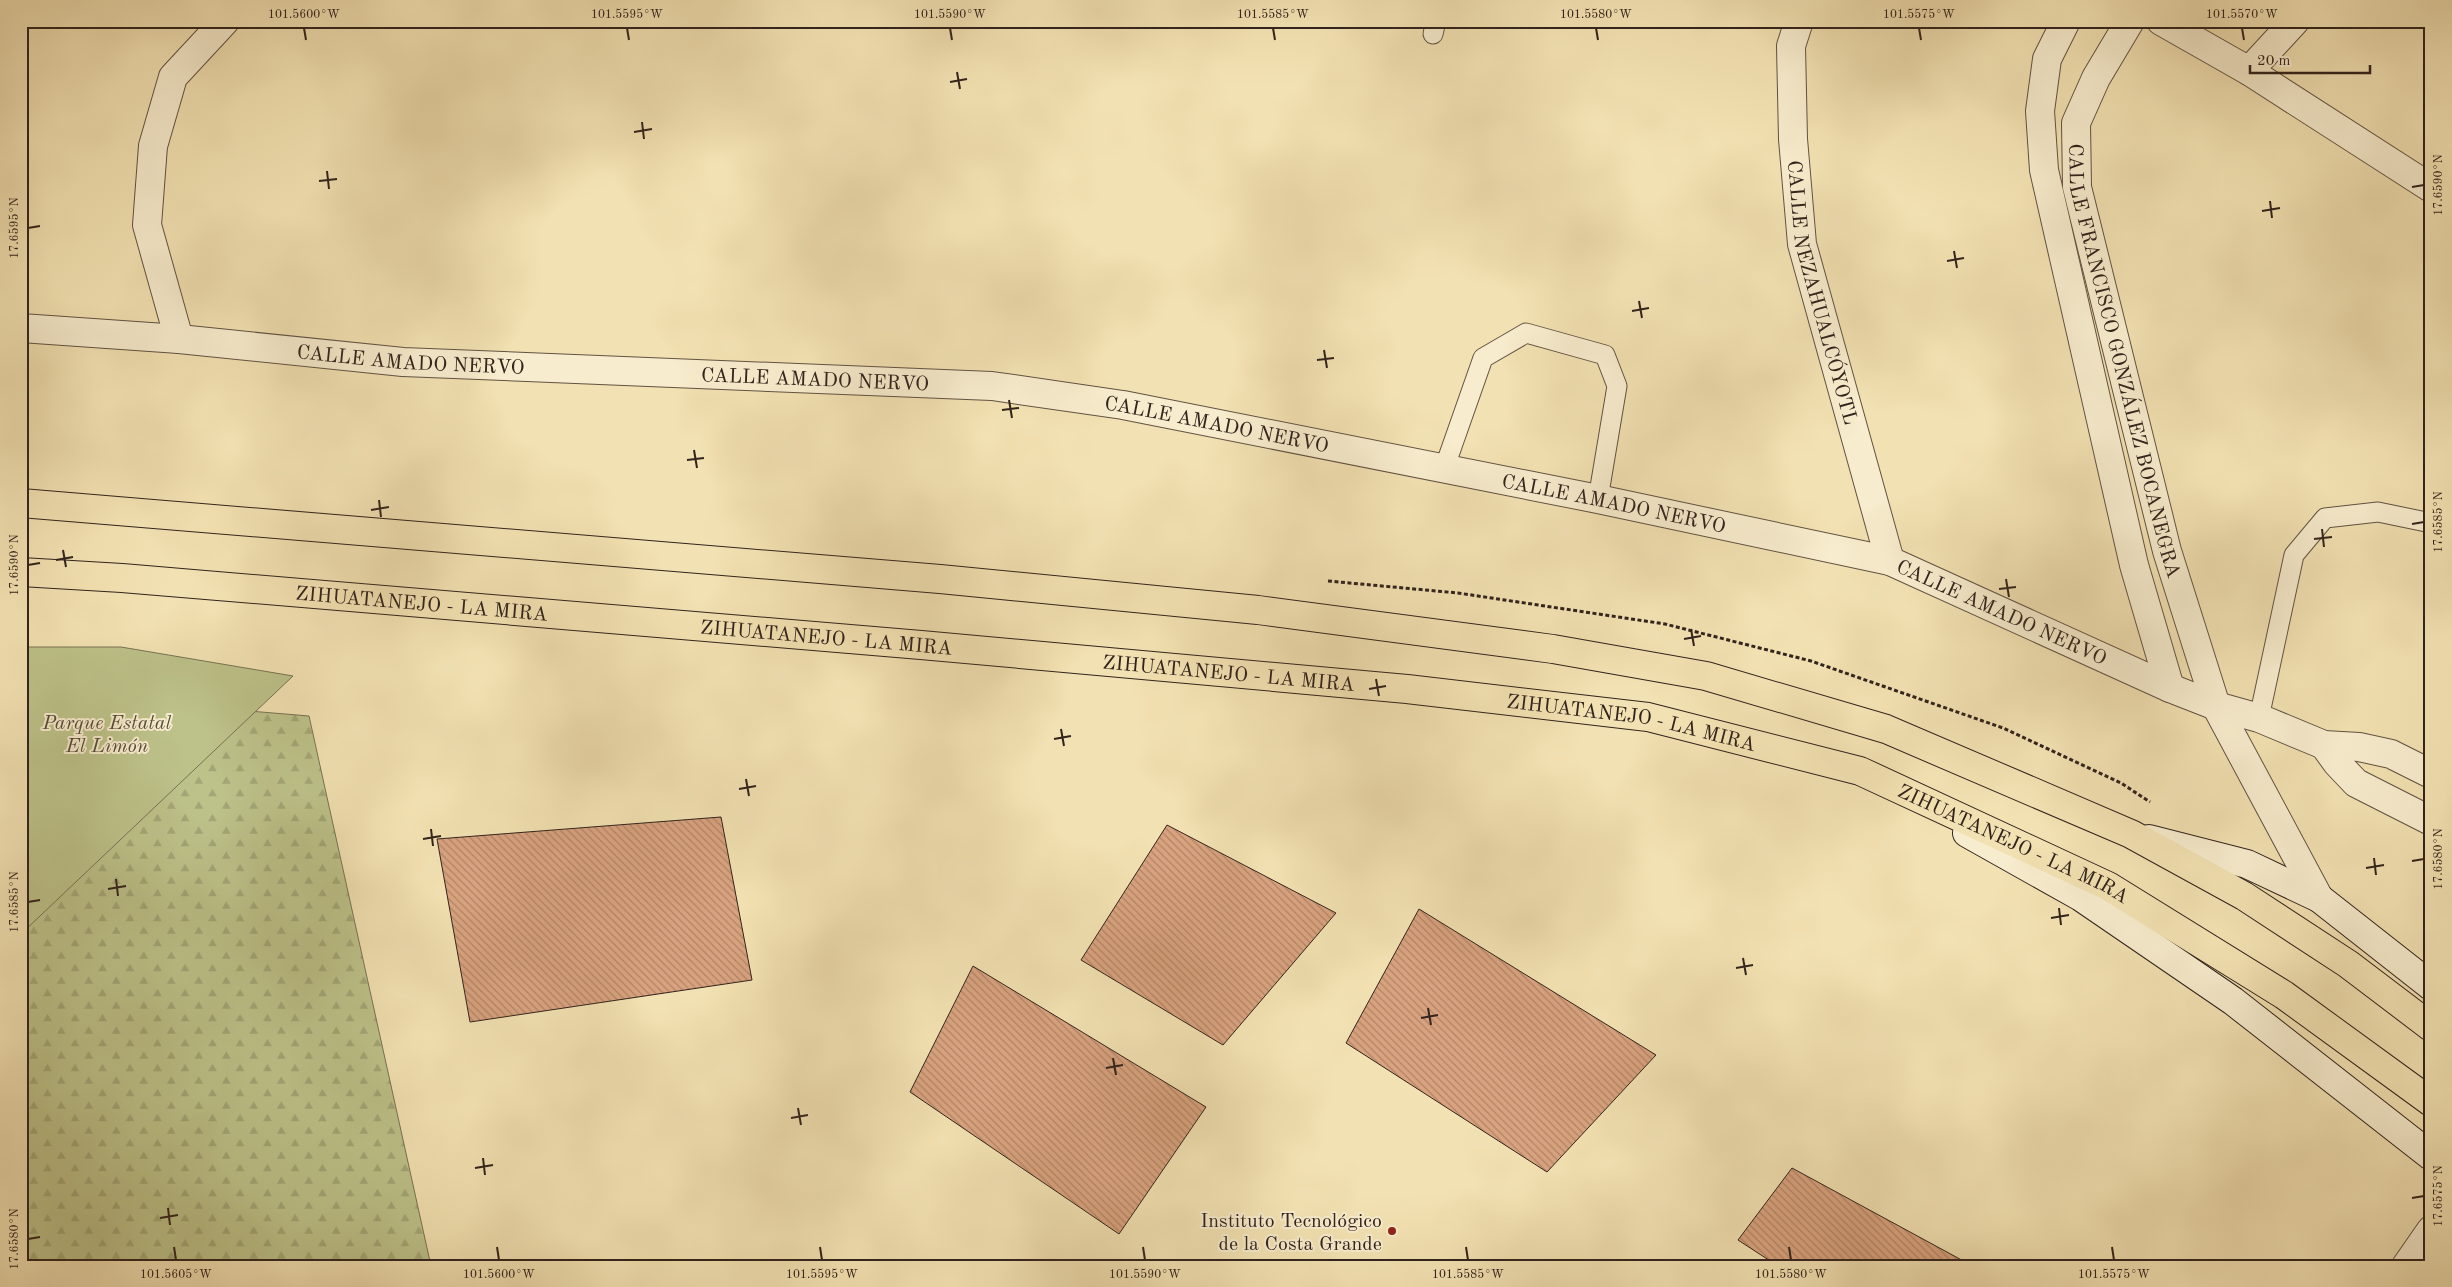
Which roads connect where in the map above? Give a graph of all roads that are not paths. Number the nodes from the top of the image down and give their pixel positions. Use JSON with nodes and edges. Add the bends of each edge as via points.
{"nodes":[{"id":1,"x":225,"y":21,"type":"edge"},
{"id":2,"x":1799,"y":21,"type":"edge"},
{"id":3,"x":2066,"y":21,"type":"edge"},
{"id":4,"x":2130,"y":21,"type":"edge"},
{"id":5,"x":2161,"y":21,"type":"edge"},
{"id":6,"x":2295,"y":21,"type":"edge"},
{"id":7,"x":2249,"y":71,"type":"junction"},
{"id":8,"x":2431,"y":188,"type":"edge"},
{"id":9,"x":21,"y":328,"type":"edge"},
{"id":10,"x":179,"y":339,"type":"junction"},
{"id":11,"x":1444,"y":469,"type":"junction"},
{"id":12,"x":1598,"y":499,"type":"junction"},
{"id":13,"x":21,"y":503,"type":"edge"},
{"id":14,"x":2431,"y":523,"type":"edge"},
{"id":15,"x":1890,"y":561,"type":"junction"},
{"id":16,"x":21,"y":572,"type":"edge"},
{"id":17,"x":2170,"y":688,"type":"junction"},
{"id":18,"x":2216,"y":706,"type":"junction"},
{"id":19,"x":2259,"y":718,"type":"junction"},
{"id":20,"x":2324,"y":745,"type":"junction"},
{"id":21,"x":1860,"y":771,"type":"junction"},
{"id":22,"x":2431,"y":774,"type":"edge"},
{"id":23,"x":2431,"y":821,"type":"edge"},
{"id":24,"x":2131,"y":834,"type":"junction"},
{"id":25,"x":2319,"y":898,"type":"junction"},
{"id":26,"x":2431,"y":986,"type":"edge"},
{"id":27,"x":2431,"y":1027,"type":"edge"},
{"id":28,"x":2431,"y":1102,"type":"edge"},
{"id":29,"x":2431,"y":1156,"type":"edge"},
{"id":30,"x":2431,"y":1230,"type":"edge"},
{"id":31,"x":2406,"y":1266,"type":"edge"}],
"edges":[{"from":1,"to":10,"type":"street","via":[[173,76],[153,146],[147,225]]},
{"from":2,"to":15,"type":"street","name":"CALLE NEZAHUALCÓYOTL","via":[[1791,46],[1793,139],[1802,244]]},
{"from":3,"to":17,"type":"street","name":"CALLE FRANCISCO GONZÁLEZ BOCANEGRA","via":[[2047,59],[2040,111],[2044,170],[2134,565]]},
{"from":4,"to":18,"type":"street","name":"CALLE FRANCISCO GONZÁLEZ BOCANEGRA","via":[[2096,78],[2076,123],[2078,187],[2167,550]]},
{"from":5,"to":7,"type":"street"},
{"from":6,"to":7,"type":"street"},
{"from":7,"to":8,"type":"street"},
{"from":9,"to":10,"type":"street","name":"CALLE AMADO NERVO"},
{"from":10,"to":11,"type":"street","name":"CALLE AMADO NERVO","via":[[403,362],[992,386],[1123,405]]},
{"from":11,"to":12,"type":"street","name":"CALLE AMADO NERVO"},
{"from":11,"to":12,"type":"lane","via":[[1483,358],[1526,333],[1605,355],[1616,386]]},
{"from":12,"to":15,"type":"street","name":"CALLE AMADO NERVO"},
{"from":13,"to":24,"type":"highway","via":[[960,581],[1258,610],[1553,649],[1706,676],[1886,729]]},
{"from":14,"to":19,"type":"lane","via":[[2378,512],[2325,518],[2294,555]]},
{"from":15,"to":17,"type":"street","name":"CALLE AMADO NERVO"},
{"from":16,"to":21,"type":"highway","name":"ZIHUATANEJO - LA MIRA","via":[[901,643],[1407,689],[1648,717]]},
{"from":17,"to":18,"type":"street","name":"CALLE AMADO NERVO"},
{"from":18,"to":19,"type":"street","name":"CALLE AMADO NERVO"},
{"from":18,"to":25,"type":"street","name":"CALLE FRANCISCO GONZÁLEZ BOCANEGRA"},
{"from":19,"to":20,"type":"street","name":"CALLE AMADO NERVO"},
{"from":20,"to":22,"type":"street","via":[[2359,747],[2391,754]]},
{"from":20,"to":23,"type":"street","via":[[2356,783]]},
{"from":21,"to":28,"type":"highway","name":"ZIHUATANEJO - LA MIRA","via":[[2108,886],[2284,995]]},
{"from":21,"to":29,"type":"street","via":[[2089,903],[2233,1001]]},
{"from":24,"to":25,"type":"street","via":[[2247,864]]},
{"from":24,"to":27,"type":"highway","via":[[2244,896],[2348,964]]},
{"from":25,"to":26,"type":"street"},
{"from":30,"to":31,"type":"street"}]}
